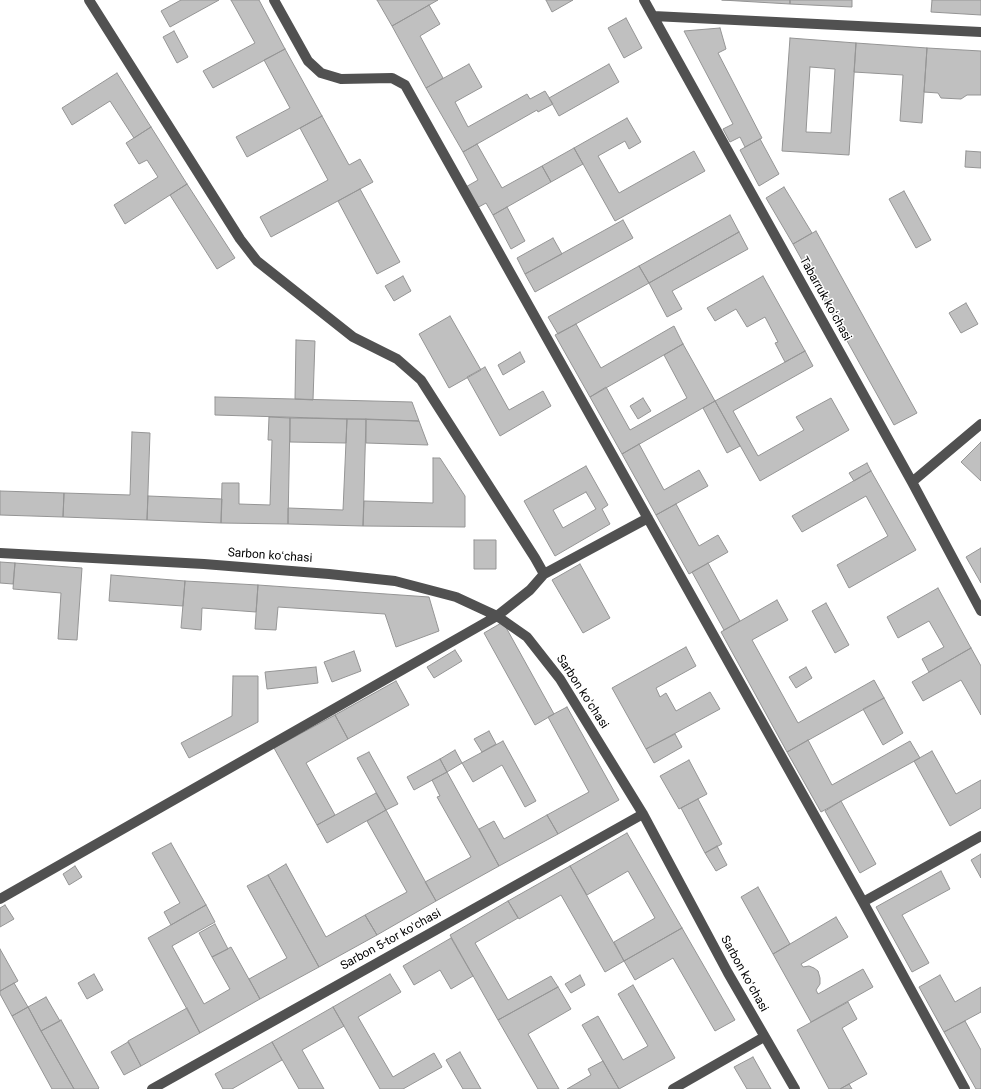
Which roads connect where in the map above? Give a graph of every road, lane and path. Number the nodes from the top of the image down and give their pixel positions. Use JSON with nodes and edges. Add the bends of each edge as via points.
{"nodes":[{"id":1,"x":89,"y":0,"type":"edge"},
{"id":2,"x":274,"y":0,"type":"edge"},
{"id":3,"x":644,"y":0,"type":"edge"},
{"id":4,"x":653,"y":16,"type":"junction"},
{"id":5,"x":981,"y":32,"type":"edge"},
{"id":6,"x":981,"y":424,"type":"edge"},
{"id":7,"x":912,"y":482,"type":"junction"},
{"id":8,"x":648,"y":518,"type":"junction"},
{"id":9,"x":0,"y":553,"type":"edge"},
{"id":10,"x":544,"y":574,"type":"junction"},
{"id":11,"x":981,"y":611,"type":"edge"},
{"id":12,"x":497,"y":616,"type":"junction"},
{"id":13,"x":643,"y":814,"type":"junction"},
{"id":14,"x":981,"y":836,"type":"edge"},
{"id":15,"x":0,"y":899,"type":"edge"},
{"id":16,"x":863,"y":902,"type":"junction"},
{"id":17,"x":764,"y":1037,"type":"junction"},
{"id":18,"x":152,"y":1089,"type":"edge"},
{"id":19,"x":673,"y":1089,"type":"edge"},
{"id":20,"x":796,"y":1089,"type":"edge"},
{"id":21,"x":965,"y":1089,"type":"edge"}],
"edges":[{"from":1,"to":10,"type":"street","via":[[240,239],[258,261],[353,337],[397,358],[420,380]]},
{"from":2,"to":8,"type":"street","via":[[308,61],[321,72],[341,79],[392,78],[405,85]]},
{"from":3,"to":4,"type":"street","name":"Tabarruk koʻchasi"},
{"from":4,"to":5,"type":"street"},
{"from":4,"to":7,"type":"street","name":"Tabarruk koʻchasi"},
{"from":6,"to":7,"type":"street"},
{"from":7,"to":11,"type":"street","name":"Tabarruk koʻchasi"},
{"from":8,"to":10,"type":"street"},
{"from":8,"to":16,"type":"street"},
{"from":9,"to":12,"type":"street","name":"Sarbon koʻchasi","via":[[204,564],[395,581],[456,597]]},
{"from":10,"to":12,"type":"street","via":[[530,590]]},
{"from":12,"to":13,"type":"street","name":"Sarbon koʻchasi","via":[[527,637],[560,678]]},
{"from":12,"to":15,"type":"street"},
{"from":13,"to":17,"type":"street","name":"Sarbon koʻchasi"},
{"from":13,"to":18,"type":"street","name":"Sarbon 5-tor koʻchasi"},
{"from":14,"to":16,"type":"street"},
{"from":16,"to":21,"type":"street"},
{"from":17,"to":19,"type":"street"},
{"from":17,"to":20,"type":"street","name":"Sarbon koʻchasi"}]}
